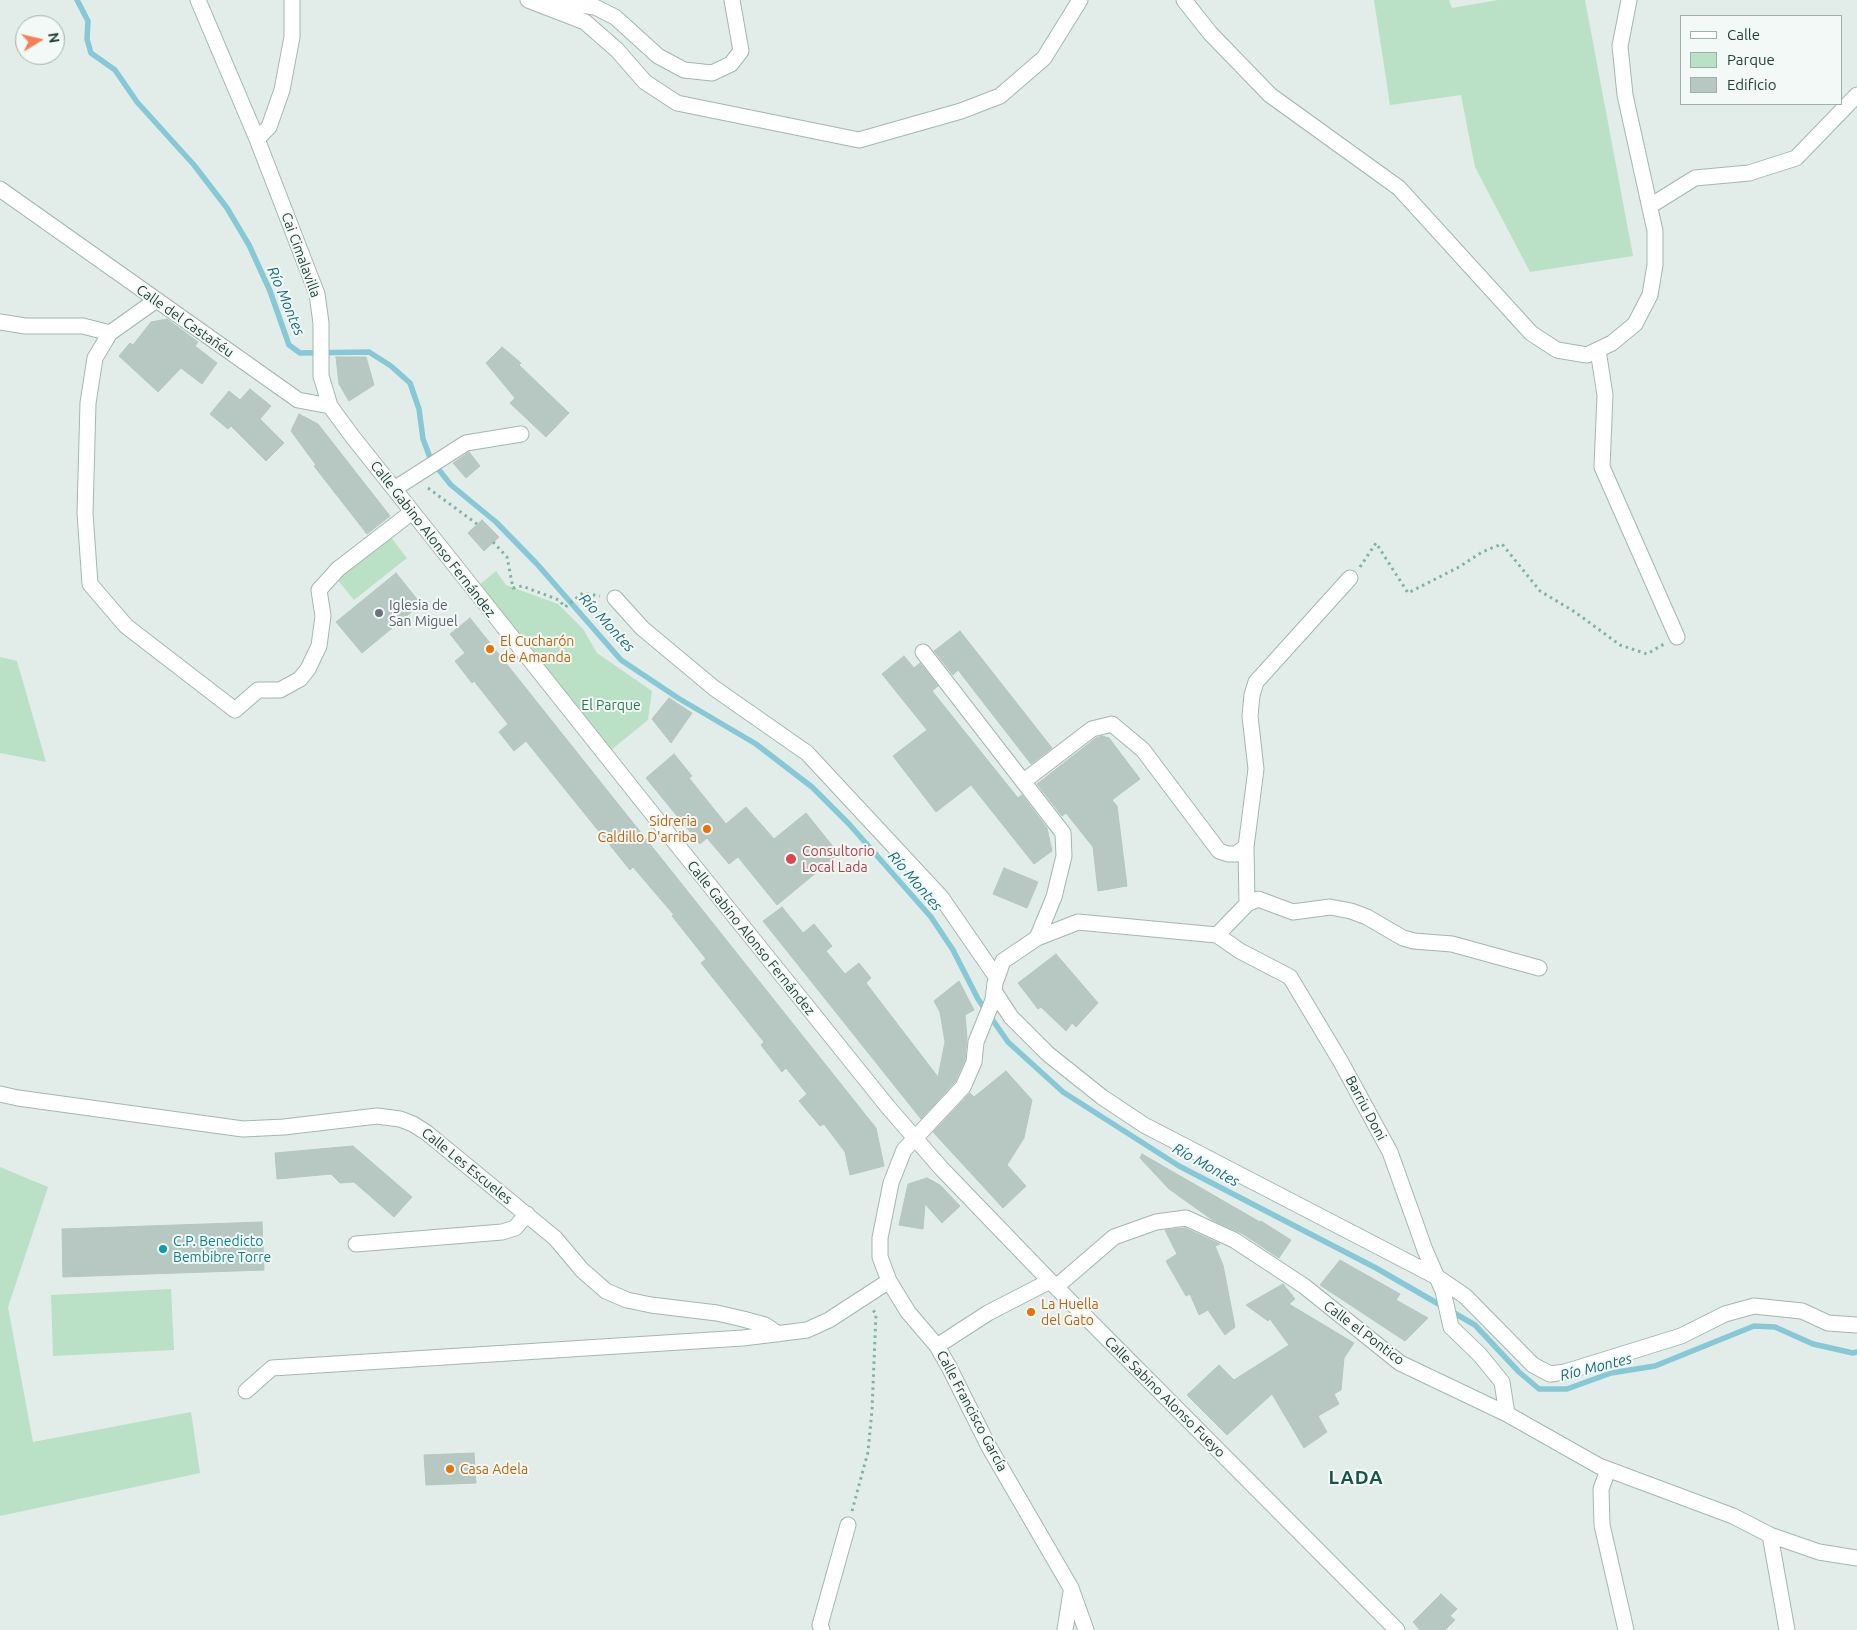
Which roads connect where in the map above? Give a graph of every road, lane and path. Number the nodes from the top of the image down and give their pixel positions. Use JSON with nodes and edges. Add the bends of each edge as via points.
{"nodes":[{"id":1,"x":198,"y":0,"type":"edge"},
{"id":2,"x":292,"y":0,"type":"edge"},
{"id":3,"x":528,"y":0,"type":"edge"},
{"id":4,"x":732,"y":0,"type":"edge"},
{"id":5,"x":1080,"y":0,"type":"edge"},
{"id":6,"x":1184,"y":0,"type":"edge"},
{"id":7,"x":1629,"y":0,"type":"edge"},
{"id":8,"x":545,"y":7,"type":"junction"},
{"id":9,"x":1857,"y":95,"type":"edge"},
{"id":10,"x":257,"y":139,"type":"junction"},
{"id":11,"x":0,"y":189,"type":"edge"},
{"id":12,"x":1650,"y":206,"type":"junction"},
{"id":13,"x":155,"y":301,"type":"junction"},
{"id":14,"x":0,"y":322,"type":"edge"},
{"id":15,"x":110,"y":333,"type":"junction"},
{"id":16,"x":1598,"y":350,"type":"junction"},
{"id":17,"x":320,"y":376,"type":"joint"},
{"id":18,"x":330,"y":406,"type":"junction"},
{"id":19,"x":521,"y":434,"type":"dead end"},
{"id":20,"x":419,"y":474,"type":"junction"},
{"id":21,"x":394,"y":490,"type":"junction"},
{"id":22,"x":412,"y":512,"type":"junction"},
{"id":23,"x":477,"y":524,"type":"dead end"},
{"id":24,"x":494,"y":542,"type":"dead end"},
{"id":25,"x":1350,"y":578,"type":"joint"},
{"id":26,"x":583,"y":594,"type":"dead end"},
{"id":27,"x":615,"y":598,"type":"dead end"},
{"id":28,"x":1677,"y":637,"type":"joint"},
{"id":29,"x":923,"y":652,"type":"dead end"},
{"id":30,"x":1024,"y":781,"type":"junction"},
{"id":31,"x":1246,"y":847,"type":"junction"},
{"id":32,"x":1247,"y":904,"type":"junction"},
{"id":33,"x":1217,"y":935,"type":"junction"},
{"id":34,"x":1037,"y":938,"type":"junction"},
{"id":35,"x":1539,"y":968,"type":"dead end"},
{"id":36,"x":995,"y":990,"type":"junction"},
{"id":37,"x":0,"y":1094,"type":"edge"},
{"id":38,"x":916,"y":1138,"type":"junction"},
{"id":39,"x":527,"y":1214,"type":"junction"},
{"id":40,"x":356,"y":1244,"type":"dead end"},
{"id":41,"x":889,"y":1282,"type":"junction"},
{"id":42,"x":1053,"y":1284,"type":"junction"},
{"id":43,"x":1440,"y":1284,"type":"junction"},
{"id":44,"x":866,"y":1296,"type":"junction"},
{"id":45,"x":1857,"y":1325,"type":"edge"},
{"id":46,"x":778,"y":1334,"type":"junction"},
{"id":47,"x":937,"y":1346,"type":"junction"},
{"id":48,"x":246,"y":1391,"type":"dead end"},
{"id":49,"x":1507,"y":1414,"type":"junction"},
{"id":50,"x":1608,"y":1470,"type":"junction"},
{"id":51,"x":848,"y":1525,"type":"joint"},
{"id":52,"x":1770,"y":1535,"type":"junction"},
{"id":53,"x":1857,"y":1558,"type":"edge"},
{"id":54,"x":1071,"y":1588,"type":"junction"},
{"id":55,"x":822,"y":1630,"type":"edge"},
{"id":56,"x":1065,"y":1630,"type":"edge"},
{"id":57,"x":1086,"y":1630,"type":"edge"},
{"id":58,"x":1397,"y":1630,"type":"edge"},
{"id":59,"x":1626,"y":1630,"type":"edge"},
{"id":60,"x":1787,"y":1630,"type":"edge"}],
"edges":[{"from":1,"to":10,"type":"street","name":"Cai Cimalavilla"},
{"from":2,"to":10,"type":"street","via":[[292,37],[282,90],[269,127]]},
{"from":3,"to":8,"type":"street"},
{"from":4,"to":8,"type":"street","via":[[741,51],[731,64],[712,73],[684,70],[658,56],[616,17],[595,7],[572,4]]},
{"from":5,"to":8,"type":"street","via":[[1044,58],[1000,96],[953,114],[858,140],[677,103],[645,82],[617,50],[585,22]]},
{"from":6,"to":16,"type":"street","via":[[1270,95],[1399,188],[1531,334],[1557,350],[1587,354]]},
{"from":7,"to":12,"type":"street","via":[[1620,46],[1625,95]]},
{"from":9,"to":12,"type":"street","via":[[1796,158],[1750,173],[1695,178]]},
{"from":10,"to":17,"type":"street","name":"Cai Cimalavilla","via":[[317,294],[321,323]]},
{"from":11,"to":13,"type":"street","name":"Calle del Castañéu"},
{"from":12,"to":16,"type":"street","via":[[1655,231],[1655,265],[1650,295],[1635,324]]},
{"from":13,"to":15,"type":"street"},
{"from":13,"to":18,"type":"street","name":"Calle del Castañéu","via":[[298,400]]},
{"from":14,"to":15,"type":"street","via":[[25,326],[83,326]]},
{"from":15,"to":22,"type":"street","via":[[95,358],[88,403],[85,513],[90,584],[126,626],[235,710],[258,690],[280,690],[300,679],[319,646],[323,616],[319,590],[338,569]]},
{"from":16,"to":28,"type":"street","via":[[1605,395],[1602,466]]},
{"from":17,"to":18,"type":"street","name":"Calle Gabino Alonso Fernández"},
{"from":18,"to":21,"type":"street","name":"Calle Gabino Alonso Fernández"},
{"from":19,"to":20,"type":"street","via":[[466,443]]},
{"from":20,"to":21,"type":"street"},
{"from":20,"to":23,"type":"path"},
{"from":21,"to":22,"type":"street","name":"Calle Gabino Alonso Fernández"},
{"from":22,"to":38,"type":"street","name":"Calle Gabino Alonso Fernández","via":[[684,854]]},
{"from":24,"to":26,"type":"path","via":[[507,557],[513,588],[522,586],[559,600],[565,607]]},
{"from":25,"to":28,"type":"path","via":[[1366,561],[1376,543],[1408,593],[1502,544],[1540,591],[1620,645],[1647,654]]},
{"from":25,"to":31,"type":"street","via":[[1256,682],[1250,716],[1256,768]]},
{"from":27,"to":36,"type":"street","via":[[642,628],[714,688],[807,753],[940,897]]},
{"from":29,"to":30,"type":"street"},
{"from":30,"to":31,"type":"street","via":[[1092,729],[1112,724],[1143,750],[1219,851],[1236,854]]},
{"from":30,"to":34,"type":"street","via":[[1063,833],[1064,856],[1054,896]]},
{"from":31,"to":32,"type":"street"},
{"from":32,"to":33,"type":"street"},
{"from":32,"to":35,"type":"street","via":[[1258,899],[1293,912],[1330,907],[1351,911],[1402,938],[1452,944]]},
{"from":33,"to":34,"type":"street","name":"Barriu Doni","via":[[1078,922]]},
{"from":33,"to":43,"type":"street","name":"Barriu Doni","via":[[1290,978],[1390,1152]]},
{"from":34,"to":36,"type":"street","name":"Barriu Doni","via":[[1002,961]]},
{"from":36,"to":38,"type":"street","name":"Barriu Doni","via":[[976,1042],[974,1062],[963,1087]]},
{"from":36,"to":43,"type":"street","via":[[1011,1017],[1048,1054],[1144,1125]]},
{"from":37,"to":39,"type":"street","name":"Calle Les Escueles","via":[[243,1130],[377,1116],[400,1120],[427,1133]]},
{"from":38,"to":41,"type":"street","name":"Calle Francisco García","via":[[904,1150],[891,1183],[880,1238],[880,1257]]},
{"from":38,"to":42,"type":"street","name":"Calle Sabino Alonso Fueyo"},
{"from":39,"to":40,"type":"street","via":[[515,1228],[502,1232]]},
{"from":39,"to":46,"type":"street","name":"Calle Les Escueles","via":[[606,1291],[650,1305],[743,1319],[765,1325]]},
{"from":41,"to":44,"type":"street"},
{"from":41,"to":47,"type":"street","name":"Calle Francisco García","via":[[908,1312]]},
{"from":42,"to":47,"type":"street","name":"Calle el Pontico","via":[[988,1313]]},
{"from":42,"to":49,"type":"street","name":"Calle el Pontico","via":[[1114,1237],[1156,1222],[1186,1218],[1234,1240],[1304,1286],[1400,1363]]},
{"from":42,"to":58,"type":"street","name":"Calle Sabino Alonso Fueyo"},
{"from":43,"to":45,"type":"street","via":[[1465,1296],[1532,1365],[1550,1374],[1566,1372],[1681,1336],[1725,1314],[1754,1306],[1802,1311],[1828,1323]]},
{"from":43,"to":49,"type":"street","name":"Barriu Doni","via":[[1451,1328],[1480,1355],[1502,1382]]},
{"from":44,"to":46,"type":"street","via":[[807,1330]]},
{"from":44,"to":51,"type":"path","via":[[876,1314],[872,1410],[868,1452]]},
{"from":46,"to":48,"type":"street","via":[[272,1368]]},
{"from":47,"to":54,"type":"street","name":"Calle Francisco García","via":[[989,1447]]},
{"from":49,"to":50,"type":"street","name":"Calle el Pontico"},
{"from":50,"to":52,"type":"street","name":"Calle el Pontico","via":[[1733,1516]]},
{"from":50,"to":59,"type":"street","via":[[1601,1489],[1602,1525]]},
{"from":51,"to":55,"type":"street","via":[[820,1625]]},
{"from":52,"to":53,"type":"street","name":"Calle el Pontico","via":[[1819,1552]]},
{"from":52,"to":60,"type":"street"},
{"from":54,"to":56,"type":"street"},
{"from":54,"to":57,"type":"street","name":"Calle Francisco García"}]}
